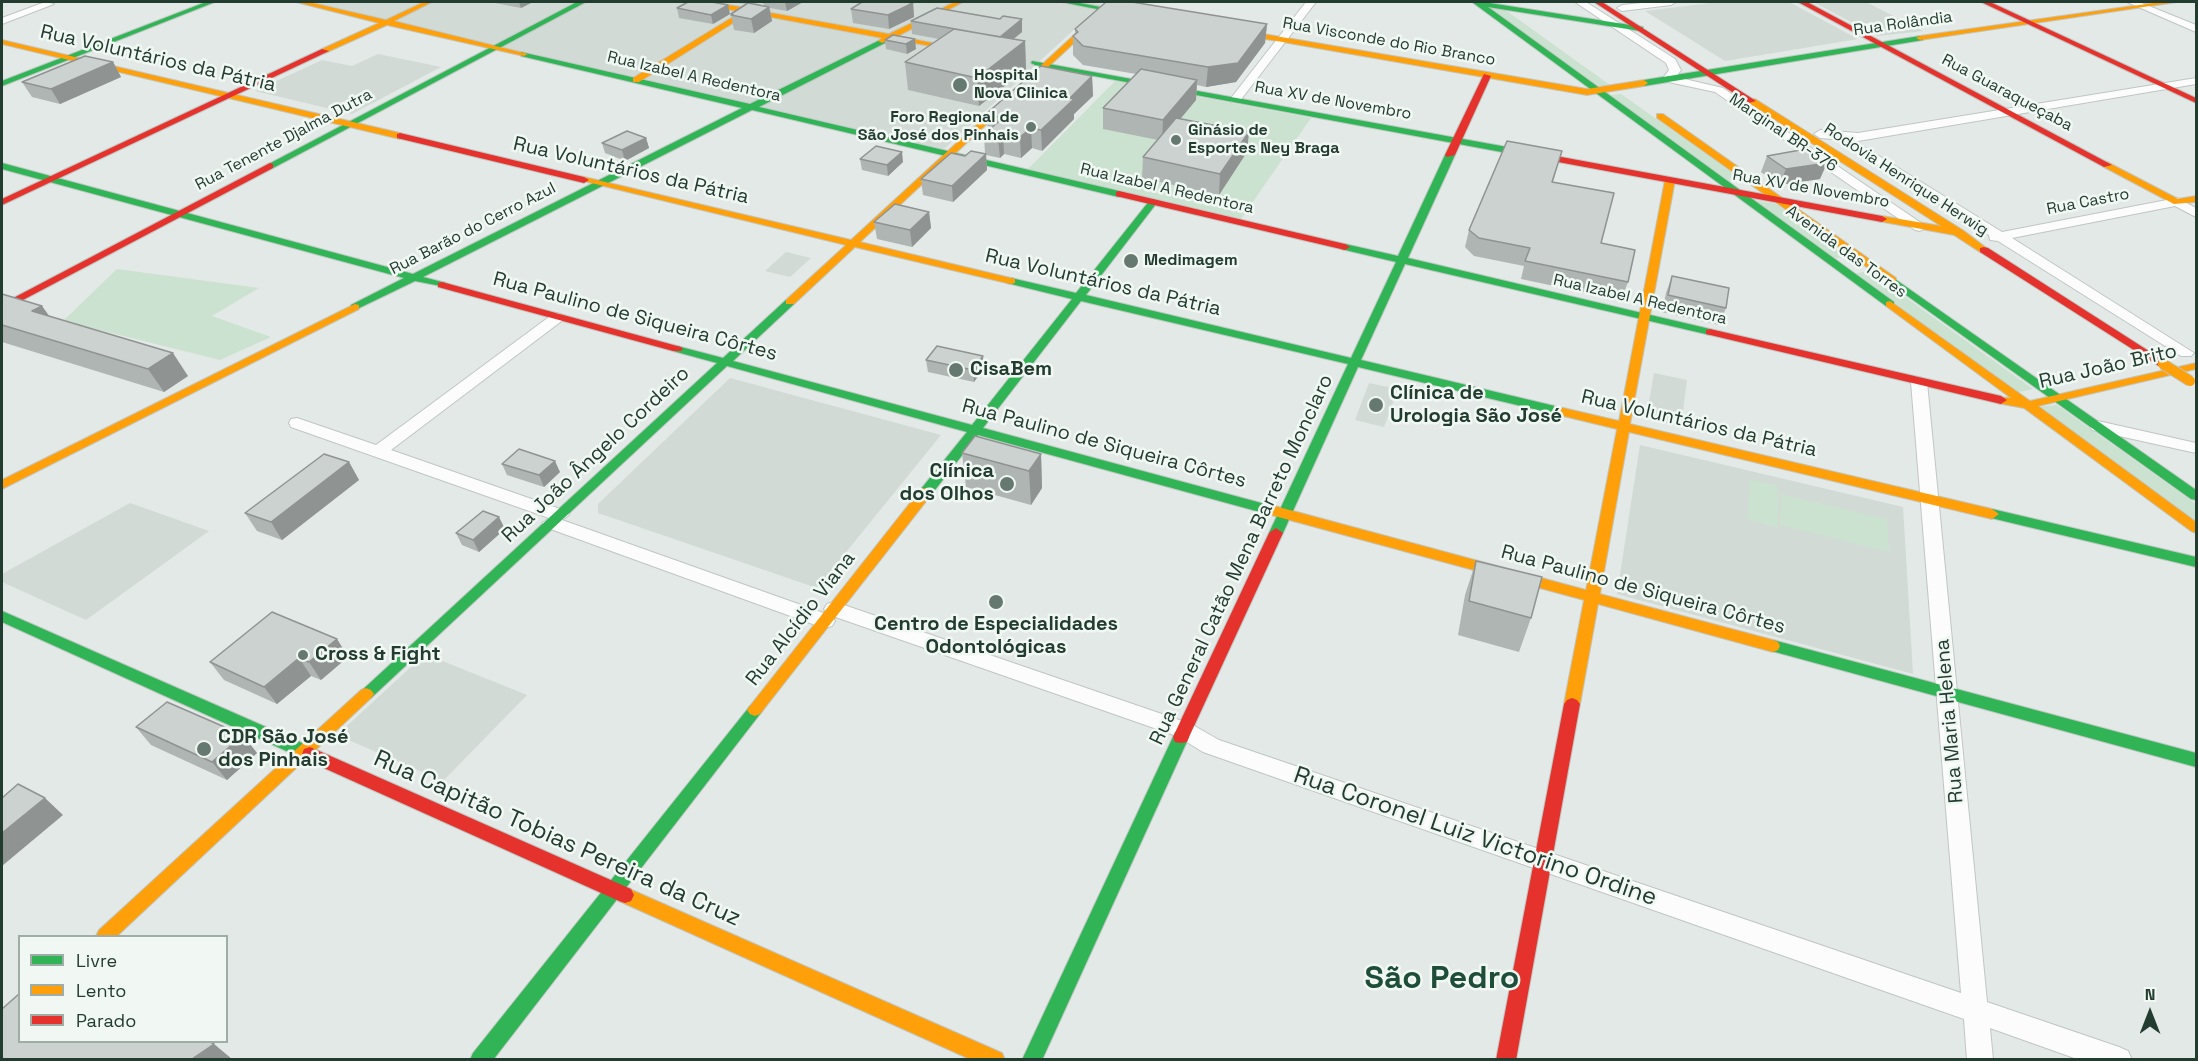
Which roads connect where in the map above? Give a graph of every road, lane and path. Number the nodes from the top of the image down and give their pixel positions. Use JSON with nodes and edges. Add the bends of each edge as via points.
{"nodes":[{"id":1,"x":194,"y":2,"type":"edge"},
{"id":2,"x":211,"y":2,"type":"edge"},
{"id":3,"x":300,"y":2,"type":"edge"},
{"id":4,"x":429,"y":2,"type":"edge"},
{"id":5,"x":582,"y":2,"type":"edge"},
{"id":6,"x":700,"y":2,"type":"edge"},
{"id":7,"x":765,"y":2,"type":"edge"},
{"id":8,"x":960,"y":2,"type":"edge"},
{"id":9,"x":1065,"y":2,"type":"edge"},
{"id":10,"x":1311,"y":2,"type":"edge"},
{"id":11,"x":1475,"y":2,"type":"edge"},
{"id":12,"x":1580,"y":2,"type":"edge"},
{"id":13,"x":1598,"y":2,"type":"edge"},
{"id":14,"x":1671,"y":2,"type":"edge"},
{"id":15,"x":1802,"y":2,"type":"edge"},
{"id":16,"x":1985,"y":2,"type":"edge"},
{"id":17,"x":2174,"y":2,"type":"edge"},
{"id":18,"x":49,"y":4,"type":"dead end"},
{"id":19,"x":1502,"y":4,"type":"edge"},
{"id":20,"x":2137,"y":4,"type":"edge"},
{"id":21,"x":1110,"y":5,"type":"edge"},
{"id":22,"x":1616,"y":5,"type":"edge"},
{"id":23,"x":750,"y":11,"type":"junction"},
{"id":24,"x":1130,"y":13,"type":"edge"},
{"id":25,"x":2,"y":21,"type":"edge"},
{"id":26,"x":386,"y":22,"type":"junction"},
{"id":27,"x":2030,"y":23,"type":"junction"},
{"id":28,"x":1615,"y":25,"type":"junction"},
{"id":29,"x":1534,"y":27,"type":"dead end"},
{"id":30,"x":1223,"y":29,"type":"edge"},
{"id":31,"x":1640,"y":29,"type":"junction"},
{"id":32,"x":2196,"y":29,"type":"edge"},
{"id":33,"x":891,"y":37,"type":"junction"},
{"id":34,"x":1281,"y":40,"type":"junction"},
{"id":35,"x":2,"y":42,"type":"edge"},
{"id":36,"x":1880,"y":44,"type":"junction"},
{"id":37,"x":495,"y":47,"type":"junction"},
{"id":38,"x":976,"y":52,"type":"edge"},
{"id":39,"x":63,"y":56,"type":"junction"},
{"id":40,"x":1018,"y":60,"type":"edge"},
{"id":41,"x":1046,"y":65,"type":"junction"},
{"id":42,"x":1723,"y":72,"type":"junction"},
{"id":43,"x":1600,"y":74,"type":"dead end"},
{"id":44,"x":1487,"y":76,"type":"junction"},
{"id":45,"x":2,"y":77,"type":"edge"},
{"id":46,"x":1668,"y":79,"type":"junction"},
{"id":47,"x":636,"y":80,"type":"junction"},
{"id":48,"x":2196,"y":81,"type":"edge"},
{"id":49,"x":2,"y":84,"type":"edge"},
{"id":50,"x":2165,"y":86,"type":"junction"},
{"id":51,"x":1619,"y":87,"type":"junction"},
{"id":52,"x":1598,"y":91,"type":"junction"},
{"id":53,"x":1741,"y":93,"type":"junction"},
{"id":54,"x":228,"y":96,"type":"junction"},
{"id":55,"x":1235,"y":100,"type":"junction"},
{"id":56,"x":2196,"y":101,"type":"edge"},
{"id":57,"x":750,"y":107,"type":"junction"},
{"id":58,"x":2008,"y":112,"type":"junction"},
{"id":59,"x":1759,"y":117,"type":"junction"},
{"id":60,"x":350,"y":124,"type":"junction"},
{"id":61,"x":1457,"y":141,"type":"junction"},
{"id":62,"x":1853,"y":144,"type":"junction"},
{"id":63,"x":949,"y":154,"type":"junction"},
{"id":64,"x":2,"y":166,"type":"edge"},
{"id":65,"x":49,"y":179,"type":"junction"},
{"id":66,"x":1670,"y":180,"type":"junction"},
{"id":67,"x":600,"y":184,"type":"junction"},
{"id":68,"x":1736,"y":192,"type":"junction"},
{"id":69,"x":2196,"y":199,"type":"edge"},
{"id":70,"x":1779,"y":200,"type":"junction"},
{"id":71,"x":2,"y":202,"type":"edge"},
{"id":72,"x":1153,"y":202,"type":"junction"},
{"id":73,"x":2177,"y":202,"type":"junction"},
{"id":74,"x":2196,"y":213,"type":"edge"},
{"id":75,"x":179,"y":214,"type":"junction"},
{"id":76,"x":1920,"y":226,"type":"junction"},
{"id":77,"x":1960,"y":233,"type":"junction"},
{"id":78,"x":2000,"y":236,"type":"junction"},
{"id":79,"x":1985,"y":239,"type":"junction"},
{"id":80,"x":853,"y":244,"type":"junction"},
{"id":81,"x":1402,"y":261,"type":"junction"},
{"id":82,"x":1868,"y":264,"type":"junction"},
{"id":83,"x":1842,"y":269,"type":"junction"},
{"id":84,"x":413,"y":278,"type":"junction"},
{"id":85,"x":1079,"y":297,"type":"junction"},
{"id":86,"x":2,"y":308,"type":"edge"},
{"id":87,"x":558,"y":317,"type":"junction"},
{"id":88,"x":1644,"y":318,"type":"junction"},
{"id":89,"x":2175,"y":359,"type":"junction"},
{"id":90,"x":725,"y":362,"type":"junction"},
{"id":91,"x":1355,"y":363,"type":"junction"},
{"id":92,"x":2196,"y":366,"type":"edge"},
{"id":93,"x":1979,"y":369,"type":"junction"},
{"id":94,"x":2194,"y":380,"type":"edge"},
{"id":95,"x":1919,"y":382,"type":"junction"},
{"id":96,"x":1948,"y":389,"type":"junction"},
{"id":97,"x":2058,"y":398,"type":"junction"},
{"id":98,"x":2027,"y":405,"type":"junction"},
{"id":99,"x":297,"y":423,"type":"dead end"},
{"id":100,"x":1624,"y":426,"type":"junction"},
{"id":101,"x":2098,"y":426,"type":"junction"},
{"id":102,"x":975,"y":429,"type":"junction"},
{"id":103,"x":2196,"y":448,"type":"edge"},
{"id":104,"x":379,"y":451,"type":"junction"},
{"id":105,"x":2,"y":485,"type":"edge"},
{"id":106,"x":2196,"y":496,"type":"edge"},
{"id":107,"x":1930,"y":499,"type":"junction"},
{"id":108,"x":1285,"y":513,"type":"junction"},
{"id":109,"x":555,"y":519,"type":"junction"},
{"id":110,"x":2196,"y":528,"type":"edge"},
{"id":111,"x":2196,"y":562,"type":"edge"},
{"id":112,"x":1592,"y":597,"type":"junction"},
{"id":113,"x":830,"y":615,"type":"junction"},
{"id":114,"x":2,"y":616,"type":"edge"},
{"id":115,"x":1947,"y":693,"type":"junction"},
{"id":116,"x":1184,"y":730,"type":"junction"},
{"id":117,"x":305,"y":751,"type":"junction"},
{"id":118,"x":2196,"y":760,"type":"edge"},
{"id":119,"x":1543,"y":861,"type":"junction"},
{"id":120,"x":614,"y":889,"type":"junction"},
{"id":121,"x":106,"y":935,"type":"edge"},
{"id":122,"x":1975,"y":1010,"type":"junction"},
{"id":123,"x":480,"y":1059,"type":"edge"},
{"id":124,"x":995,"y":1059,"type":"edge"},
{"id":125,"x":1032,"y":1059,"type":"edge"},
{"id":126,"x":1506,"y":1059,"type":"edge"},
{"id":127,"x":1980,"y":1059,"type":"edge"},
{"id":128,"x":2118,"y":1059,"type":"edge"}],
"edges":[{"from":1,"to":39,"type":"main road"},
{"from":2,"to":39,"type":"main road"},
{"from":3,"to":26,"type":"main road","name":"Rua Izabel A Redentora"},
{"from":4,"to":26,"type":"main road"},
{"from":5,"to":37,"type":"main road","name":"Rua Tenente Djalma Dutra"},
{"from":6,"to":23,"type":"main road"},
{"from":7,"to":23,"type":"main road"},
{"from":8,"to":33,"type":"main road","name":"Rua Barão do Cerro Azul"},
{"from":9,"to":21,"type":"main road"},
{"from":10,"to":34,"type":"street"},
{"from":11,"to":19,"type":"main road"},
{"from":11,"to":52,"type":"main road","name":"Avenida das Torres"},
{"from":12,"to":28,"type":"street"},
{"from":13,"to":31,"type":"main road","name":"Rodovia Henrique Herwig"},
{"from":14,"to":22,"type":"street"},
{"from":15,"to":36,"type":"main road","name":"Rua Guaraqueçaba"},
{"from":16,"to":27,"type":"main road"},
{"from":17,"to":20,"type":"main road","name":"Rua Rolândia"},
{"from":18,"to":25,"type":"street"},
{"from":19,"to":28,"type":"main road"},
{"from":19,"to":29,"type":"main road"},
{"from":20,"to":27,"type":"main road","name":"Rua Rolândia"},
{"from":20,"to":32,"type":"street"},
{"from":21,"to":24,"type":"main road"},
{"from":21,"to":41,"type":"main road","name":"Rua João Ângelo Cordeiro"},
{"from":22,"to":42,"type":"main road","name":"Rodovia Henrique Herwig"},
{"from":23,"to":33,"type":"main road"},
{"from":23,"to":47,"type":"main road"},
{"from":26,"to":37,"type":"main road","name":"Rua Izabel A Redentora"},
{"from":26,"to":54,"type":"main road"},
{"from":27,"to":36,"type":"main road","name":"Rua Rolândia"},
{"from":27,"to":50,"type":"main road"},
{"from":28,"to":31,"type":"main road"},
{"from":28,"to":46,"type":"street","via":[[1671,62],[1675,70]]},
{"from":30,"to":34,"type":"main road","name":"Rua Visconde do Rio Branco"},
{"from":31,"to":42,"type":"main road","name":"Rodovia Henrique Herwig"},
{"from":33,"to":38,"type":"main road"},
{"from":33,"to":57,"type":"main road","name":"Rua Barão do Cerro Azul"},
{"from":34,"to":44,"type":"main road","name":"Rua Visconde do Rio Branco"},
{"from":34,"to":55,"type":"street"},
{"from":35,"to":39,"type":"main road","name":"Rua Voluntários da Pátria"},
{"from":36,"to":42,"type":"main road","name":"Rua Rolândia"},
{"from":36,"to":58,"type":"main road","name":"Rua Guaraqueçaba"},
{"from":37,"to":47,"type":"main road","name":"Rua Izabel A Redentora"},
{"from":37,"to":60,"type":"main road","name":"Rua Tenente Djalma Dutra"},
{"from":39,"to":45,"type":"main road"},
{"from":39,"to":49,"type":"main road"},
{"from":39,"to":54,"type":"main road","name":"Rua Voluntários da Pátria"},
{"from":40,"to":41,"type":"main road","name":"Rua XV de Novembro"},
{"from":41,"to":55,"type":"main road","name":"Rua XV de Novembro"},
{"from":41,"to":63,"type":"main road","name":"Rua João Ângelo Cordeiro"},
{"from":42,"to":46,"type":"main road","name":"Rua Visconde do Rio Branco"},
{"from":42,"to":53,"type":"main road","name":"Rodovia Henrique Herwig"},
{"from":42,"to":62,"type":"main road","name":"Rodovia Henrique Herwig","via":[[1820,134]]},
{"from":43,"to":51,"type":"main road","name":"Avenida das Torres"},
{"from":44,"to":52,"type":"main road","name":"Rua Visconde do Rio Branco","via":[[1572,91]]},
{"from":44,"to":61,"type":"main road","name":"Rua General Catão Mena Barreto Monclaro"},
{"from":46,"to":51,"type":"main road","name":"Rua Visconde do Rio Branco"},
{"from":46,"to":59,"type":"street","name":"Marginal BR-376","via":[[1713,88]]},
{"from":47,"to":57,"type":"main road","name":"Rua Izabel A Redentora"},
{"from":48,"to":50,"type":"street"},
{"from":50,"to":56,"type":"main road"},
{"from":50,"to":58,"type":"street"},
{"from":51,"to":52,"type":"main road","name":"Rua Visconde do Rio Branco"},
{"from":51,"to":70,"type":"main road","name":"Avenida das Torres"},
{"from":52,"to":68,"type":"main road","name":"Avenida das Torres"},
{"from":53,"to":59,"type":"main road"},
{"from":53,"to":77,"type":"main road","name":"Rodovia Henrique Herwig"},
{"from":54,"to":60,"type":"main road","name":"Rua Voluntários da Pátria"},
{"from":54,"to":65,"type":"main road"},
{"from":55,"to":61,"type":"main road","name":"Rua XV de Novembro"},
{"from":57,"to":63,"type":"main road","name":"Rua Izabel A Redentora"},
{"from":57,"to":67,"type":"main road","name":"Rua Barão do Cerro Azul"},
{"from":58,"to":62,"type":"street"},
{"from":58,"to":73,"type":"main road","name":"Rua Guaraqueçaba"},
{"from":59,"to":76,"type":"street","name":"Marginal BR-376"},
{"from":60,"to":67,"type":"main road","name":"Rua Voluntários da Pátria"},
{"from":60,"to":75,"type":"main road","name":"Rua Tenente Djalma Dutra"},
{"from":61,"to":66,"type":"main road","name":"Rua XV de Novembro"},
{"from":61,"to":81,"type":"main road","name":"Rua General Catão Mena Barreto Monclaro"},
{"from":62,"to":78,"type":"street"},
{"from":62,"to":79,"type":"main road","name":"Rodovia Henrique Herwig"},
{"from":63,"to":72,"type":"main road","name":"Rua Izabel A Redentora"},
{"from":63,"to":80,"type":"main road","name":"Rua João Ângelo Cordeiro"},
{"from":64,"to":65,"type":"main road","name":"Rua Paulino de Siqueira Côrtes"},
{"from":65,"to":71,"type":"main road"},
{"from":65,"to":75,"type":"main road","name":"Rua Paulino de Siqueira Côrtes"},
{"from":66,"to":68,"type":"main road","name":"Rua XV de Novembro"},
{"from":66,"to":88,"type":"main road"},
{"from":67,"to":80,"type":"main road","name":"Rua Voluntários da Pátria"},
{"from":67,"to":84,"type":"main road","name":"Rua Barão do Cerro Azul"},
{"from":68,"to":70,"type":"main road","name":"Rua XV de Novembro"},
{"from":68,"to":83,"type":"main road","name":"Avenida das Torres"},
{"from":69,"to":73,"type":"main road","name":"Rua Castro"},
{"from":70,"to":76,"type":"main road","name":"Rua XV de Novembro"},
{"from":70,"to":82,"type":"main road","name":"Avenida das Torres"},
{"from":72,"to":81,"type":"main road","name":"Rua Izabel A Redentora"},
{"from":72,"to":85,"type":"main road","name":"Rua Alcídio Viana"},
{"from":73,"to":74,"type":"street","name":"Rua Guaraqueçaba"},
{"from":73,"to":78,"type":"street","name":"Rua Castro"},
{"from":75,"to":84,"type":"main road","name":"Rua Paulino de Siqueira Côrtes"},
{"from":75,"to":86,"type":"main road","name":"Rua Tenente Djalma Dutra"},
{"from":76,"to":77,"type":"main road","name":"Rua XV de Novembro"},
{"from":77,"to":89,"type":"main road","name":"Rodovia Henrique Herwig"},
{"from":78,"to":79,"type":"street","name":"Rua Castro"},
{"from":78,"to":89,"type":"street"},
{"from":79,"to":89,"type":"main road","name":"Rodovia Henrique Herwig"},
{"from":80,"to":85,"type":"main road","name":"Rua Voluntários da Pátria"},
{"from":80,"to":90,"type":"main road","name":"Rua João Ângelo Cordeiro"},
{"from":81,"to":88,"type":"main road","name":"Rua Izabel A Redentora"},
{"from":81,"to":91,"type":"main road","name":"Rua General Catão Mena Barreto Monclaro"},
{"from":82,"to":83,"type":"main road","via":[[1848,262]]},
{"from":82,"to":97,"type":"main road","name":"Avenida das Torres"},
{"from":83,"to":93,"type":"main road","name":"Avenida das Torres"},
{"from":84,"to":87,"type":"main road","name":"Rua Paulino de Siqueira Côrtes"},
{"from":84,"to":105,"type":"main road","name":"Rua Barão do Cerro Azul"},
{"from":85,"to":91,"type":"main road","name":"Rua Voluntários da Pátria"},
{"from":85,"to":102,"type":"main road","name":"Rua Alcídio Viana"},
{"from":87,"to":90,"type":"main road","name":"Rua Paulino de Siqueira Côrtes"},
{"from":87,"to":104,"type":"street"},
{"from":88,"to":95,"type":"main road","name":"Rua Izabel A Redentora"},
{"from":88,"to":100,"type":"main road"},
{"from":89,"to":94,"type":"main road","name":"Rodovia Henrique Herwig"},
{"from":90,"to":102,"type":"main road","name":"Rua Paulino de Siqueira Côrtes"},
{"from":90,"to":109,"type":"main road","name":"Rua João Ângelo Cordeiro"},
{"from":91,"to":100,"type":"main road","name":"Rua Voluntários da Pátria"},
{"from":91,"to":108,"type":"main road","name":"Rua General Catão Mena Barreto Monclaro"},
{"from":92,"to":97,"type":"main road","name":"Rua João Brito"},
{"from":93,"to":96,"type":"main road","via":[[1981,386]]},
{"from":93,"to":98,"type":"main road","name":"Avenida das Torres"},
{"from":95,"to":96,"type":"main road","name":"Rua Izabel A Redentora"},
{"from":95,"to":107,"type":"street","name":"Rua Maria Helena"},
{"from":96,"to":98,"type":"main road","name":"Rua Izabel A Redentora"},
{"from":97,"to":98,"type":"main road","name":"Rua João Brito"},
{"from":97,"to":101,"type":"main road","name":"Avenida das Torres"},
{"from":98,"to":110,"type":"main road","name":"Avenida das Torres"},
{"from":99,"to":104,"type":"street","name":"Rua Coronel Luiz Victorino Ordine"},
{"from":100,"to":107,"type":"main road","name":"Rua Voluntários da Pátria"},
{"from":100,"to":112,"type":"main road"},
{"from":101,"to":103,"type":"street"},
{"from":101,"to":106,"type":"main road","name":"Avenida das Torres"},
{"from":102,"to":108,"type":"main road","name":"Rua Paulino de Siqueira Côrtes"},
{"from":102,"to":113,"type":"main road","name":"Rua Alcídio Viana"},
{"from":104,"to":109,"type":"street","name":"Rua Coronel Luiz Victorino Ordine"},
{"from":107,"to":111,"type":"main road","name":"Rua Voluntários da Pátria"},
{"from":107,"to":115,"type":"street","name":"Rua Maria Helena"},
{"from":108,"to":112,"type":"main road","name":"Rua Paulino de Siqueira Côrtes"},
{"from":108,"to":116,"type":"main road","name":"Rua General Catão Mena Barreto Monclaro"},
{"from":109,"to":113,"type":"street","name":"Rua Coronel Luiz Victorino Ordine"},
{"from":109,"to":117,"type":"main road","name":"Rua João Ângelo Cordeiro"},
{"from":112,"to":115,"type":"main road","name":"Rua Paulino de Siqueira Côrtes"},
{"from":112,"to":119,"type":"main road"},
{"from":113,"to":116,"type":"street","name":"Rua Coronel Luiz Victorino Ordine"},
{"from":113,"to":120,"type":"main road","name":"Rua Alcídio Viana"},
{"from":114,"to":117,"type":"main road","name":"Rua Capitão Tobias Pereira da Cruz"},
{"from":115,"to":118,"type":"main road","name":"Rua Paulino de Siqueira Côrtes"},
{"from":115,"to":122,"type":"street","name":"Rua Maria Helena"},
{"from":116,"to":119,"type":"street","name":"Rua Coronel Luiz Victorino Ordine","via":[[1211,746]]},
{"from":116,"to":125,"type":"main road","name":"Rua General Catão Mena Barreto Monclaro"},
{"from":117,"to":120,"type":"main road","name":"Rua Capitão Tobias Pereira da Cruz"},
{"from":117,"to":121,"type":"main road","name":"Rua João Ângelo Cordeiro"},
{"from":119,"to":122,"type":"street","name":"Rua Coronel Luiz Victorino Ordine"},
{"from":119,"to":126,"type":"main road"},
{"from":120,"to":123,"type":"main road","name":"Rua Alcídio Viana"},
{"from":120,"to":124,"type":"main road","name":"Rua Capitão Tobias Pereira da Cruz"},
{"from":122,"to":127,"type":"street","name":"Rua Maria Helena"},
{"from":122,"to":128,"type":"street","name":"Rua Coronel Luiz Victorino Ordine"}]}
